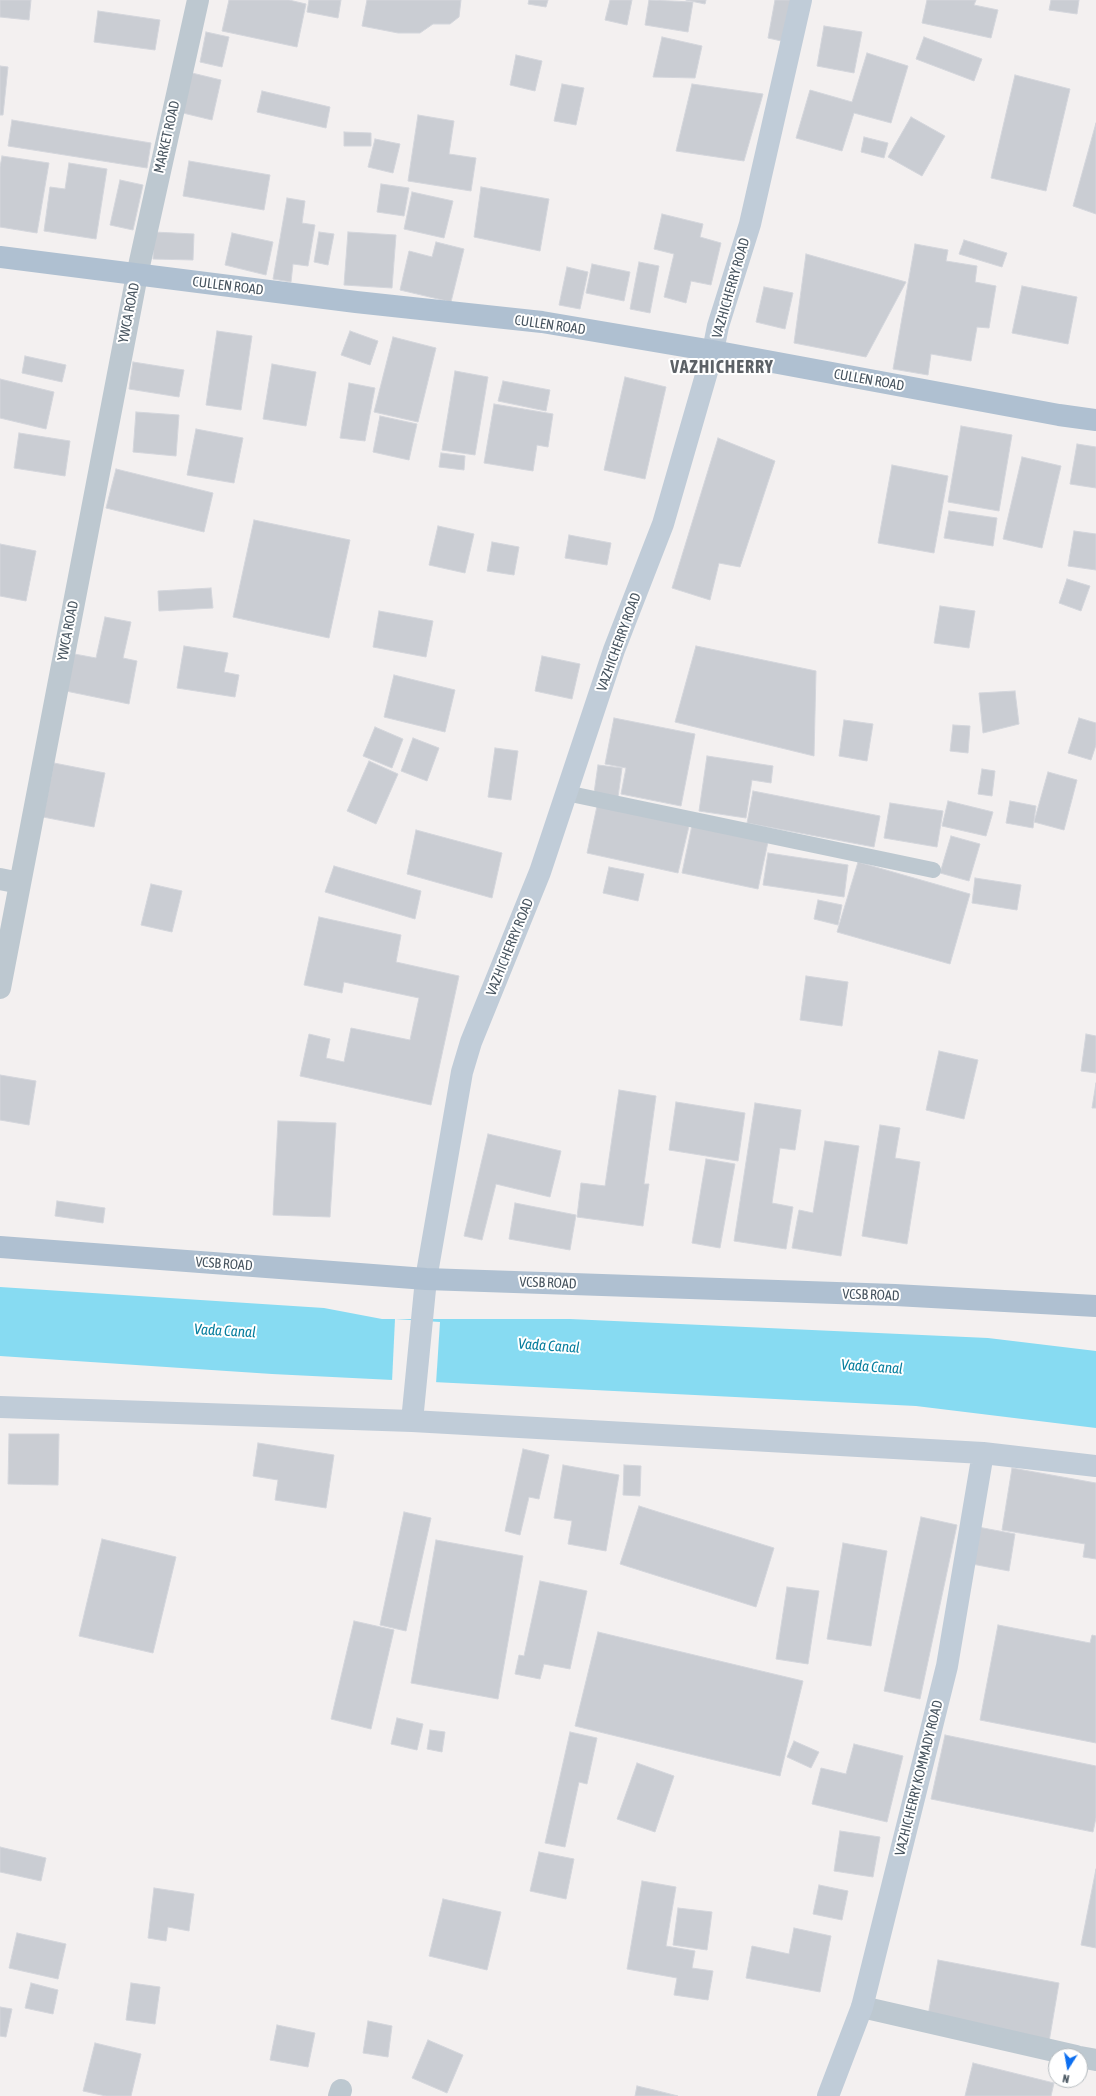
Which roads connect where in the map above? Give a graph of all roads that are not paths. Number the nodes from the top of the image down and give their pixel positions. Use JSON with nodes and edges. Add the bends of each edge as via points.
{"nodes":[{"id":1,"x":198,"y":0,"type":"edge"},
{"id":2,"x":801,"y":0,"type":"edge"},
{"id":3,"x":0,"y":257,"type":"edge"},
{"id":4,"x":137,"y":275,"type":"junction"},
{"id":5,"x":713,"y":351,"type":"junction"},
{"id":6,"x":1096,"y":420,"type":"edge"},
{"id":7,"x":566,"y":793,"type":"junction"},
{"id":8,"x":933,"y":870,"type":"dead end"},
{"id":9,"x":10,"y":881,"type":"edge"},
{"id":10,"x":0,"y":988,"type":"edge"},
{"id":11,"x":0,"y":1247,"type":"edge"},
{"id":12,"x":426,"y":1279,"type":"junction"},
{"id":13,"x":1096,"y":1306,"type":"edge"},
{"id":14,"x":0,"y":1406,"type":"edge"},
{"id":15,"x":412,"y":1421,"type":"junction"},
{"id":16,"x":983,"y":1453,"type":"junction"},
{"id":17,"x":1096,"y":1466,"type":"edge"},
{"id":18,"x":862,"y":2007,"type":"junction"},
{"id":19,"x":1048,"y":2050,"type":"edge"},
{"id":20,"x":828,"y":2096,"type":"edge"}],
"edges":[{"from":1,"to":4,"type":"street","name":"MARKET ROAD"},
{"from":2,"to":5,"type":"main road","name":"VAZHICHERRY ROAD","via":[[750,224],[718,326]]},
{"from":3,"to":4,"type":"main road","name":"CULLEN ROAD"},
{"from":4,"to":5,"type":"main road","name":"CULLEN ROAD","via":[[542,322]]},
{"from":4,"to":9,"type":"street","name":"YWCA ROAD"},
{"from":5,"to":6,"type":"main road","name":"CULLEN ROAD","via":[[1051,414]]},
{"from":5,"to":7,"type":"main road","name":"VAZHICHERRY ROAD","via":[[663,524],[614,650]]},
{"from":7,"to":8,"type":"lane"},
{"from":7,"to":12,"type":"main road","name":"VAZHICHERRY ROAD","via":[[540,872],[471,1042],[462,1072]]},
{"from":9,"to":10,"type":"street","name":"YWCA ROAD"},
{"from":11,"to":12,"type":"main road","name":"VCSB ROAD"},
{"from":12,"to":13,"type":"main road","name":"VCSB ROAD","via":[[895,1295]]},
{"from":12,"to":15,"type":"main road","name":"VAZHICHERRY ROAD"},
{"from":14,"to":15,"type":"main road"},
{"from":15,"to":16,"type":"main road"},
{"from":16,"to":17,"type":"main road"},
{"from":16,"to":18,"type":"main road","name":"VAZHICHERRY KOMMADY ROAD","via":[[946,1666]]},
{"from":18,"to":19,"type":"street"},
{"from":18,"to":20,"type":"main road","name":"VAZHICHERRY KOMMADY ROAD"}]}
